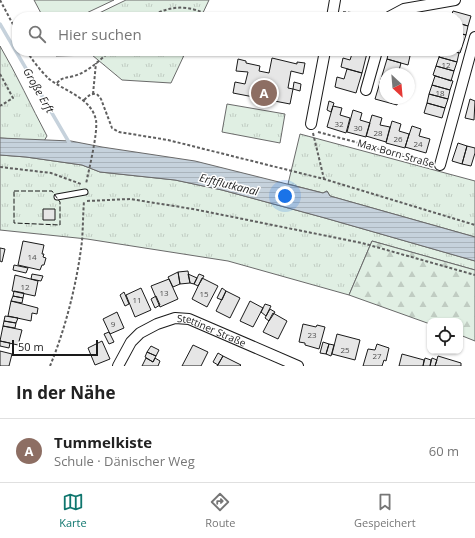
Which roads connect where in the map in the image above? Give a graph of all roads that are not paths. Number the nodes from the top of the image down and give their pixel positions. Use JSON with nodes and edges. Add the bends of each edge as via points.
{"nodes":[{"id":1,"x":335,"y":0,"type":"edge"},
{"id":2,"x":455,"y":0,"type":"edge"},
{"id":3,"x":332,"y":12,"type":"edge"},
{"id":4,"x":398,"y":12,"type":"edge"},
{"id":5,"x":475,"y":37,"type":"edge"},
{"id":6,"x":324,"y":56,"type":"edge"},
{"id":7,"x":376,"y":56,"type":"edge"},
{"id":8,"x":366,"y":90,"type":"dead end"},
{"id":9,"x":314,"y":128,"type":"road end"},
{"id":10,"x":440,"y":165,"type":"road end"},
{"id":11,"x":85,"y":192,"type":"road end"},
{"id":12,"x":57,"y":197,"type":"dead end"},
{"id":13,"x":118,"y":366,"type":"edge"},
{"id":14,"x":298,"y":366,"type":"edge"}],
"edges":[{"from":1,"to":3,"type":"street"},
{"from":2,"to":4,"type":"street"},
{"from":5,"to":10,"type":"street","name":"Max-Born-Straße"},
{"from":6,"to":9,"type":"street"},
{"from":7,"to":8,"type":"street"},
{"from":11,"to":12,"type":"lane"},
{"from":13,"to":14,"type":"street","name":"Stettiner Straße","via":[[131,342],[140,333],[175,318],[189,319]]}]}
